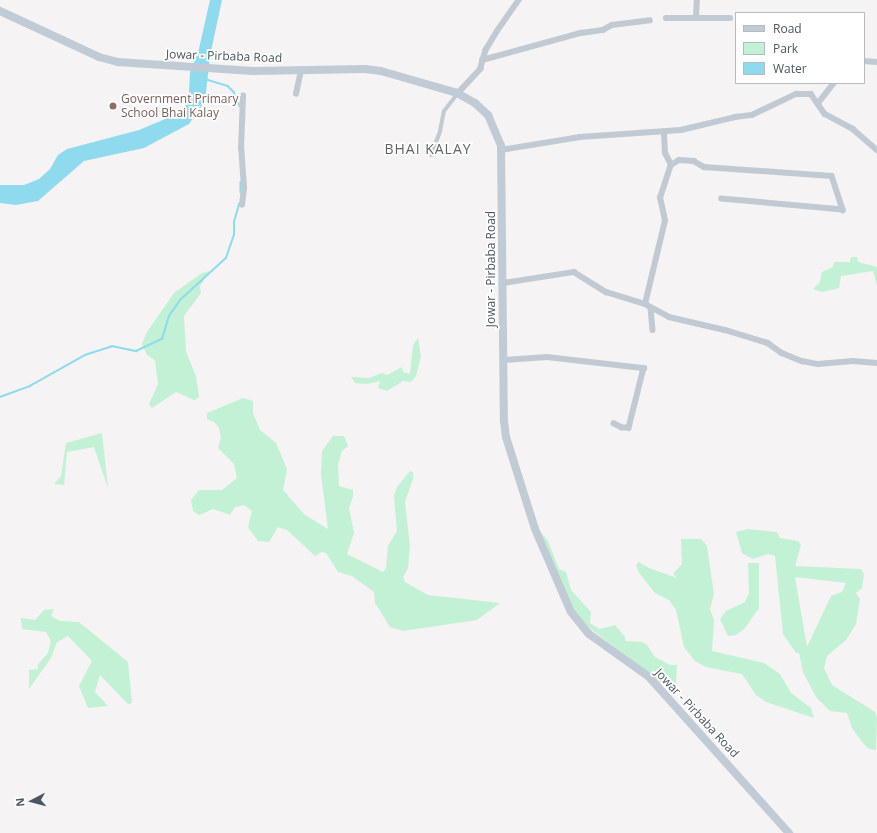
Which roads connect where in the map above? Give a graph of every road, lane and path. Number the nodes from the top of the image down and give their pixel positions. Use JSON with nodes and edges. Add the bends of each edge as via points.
{"nodes":[{"id":1,"x":519,"y":0,"type":"edge"},
{"id":2,"x":697,"y":0,"type":"edge"},
{"id":3,"x":0,"y":11,"type":"edge"},
{"id":4,"x":696,"y":17,"type":"junction"},
{"id":5,"x":666,"y":18,"type":"dead end"},
{"id":6,"x":730,"y":18,"type":"dead end"},
{"id":7,"x":650,"y":20,"type":"dead end"},
{"id":8,"x":482,"y":60,"type":"junction"},
{"id":9,"x":865,"y":61,"type":"edge"},
{"id":10,"x":877,"y":62,"type":"edge"},
{"id":11,"x":301,"y":70,"type":"junction"},
{"id":12,"x":833,"y":84,"type":"edge"},
{"id":13,"x":458,"y":93,"type":"junction"},
{"id":14,"x":296,"y":94,"type":"dead end"},
{"id":15,"x":243,"y":96,"type":"dead end"},
{"id":16,"x":818,"y":102,"type":"junction"},
{"id":17,"x":664,"y":132,"type":"junction"},
{"id":18,"x":501,"y":150,"type":"junction"},
{"id":19,"x":877,"y":150,"type":"edge"},
{"id":20,"x":431,"y":155,"type":"dead end"},
{"id":21,"x":671,"y":165,"type":"junction"},
{"id":22,"x":721,"y":199,"type":"dead end"},
{"id":23,"x":242,"y":205,"type":"dead end"},
{"id":24,"x":503,"y":282,"type":"junction"},
{"id":25,"x":645,"y":304,"type":"junction"},
{"id":26,"x":650,"y":308,"type":"junction"},
{"id":27,"x":653,"y":330,"type":"dead end"},
{"id":28,"x":503,"y":360,"type":"junction"},
{"id":29,"x":877,"y":363,"type":"edge"},
{"id":30,"x":614,"y":424,"type":"dead end"},
{"id":31,"x":789,"y":833,"type":"edge"}],
"edges":[{"from":1,"to":8,"type":"street","via":[[497,31]]},
{"from":2,"to":4,"type":"street"},
{"from":3,"to":11,"type":"main road","name":"Jowar - Pirbaba Road","via":[[99,57],[141,65],[253,72]]},
{"from":4,"to":5,"type":"street"},
{"from":4,"to":6,"type":"street"},
{"from":7,"to":8,"type":"street","via":[[612,25],[603,30],[580,33]]},
{"from":8,"to":13,"type":"street","via":[[480,69]]},
{"from":9,"to":10,"type":"street"},
{"from":11,"to":13,"type":"main road","name":"Jowar - Pirbaba Road","via":[[381,71]]},
{"from":11,"to":14,"type":"street"},
{"from":12,"to":16,"type":"street"},
{"from":13,"to":18,"type":"main road","name":"Jowar - Pirbaba Road","via":[[488,115],[495,128]]},
{"from":13,"to":20,"type":"street","via":[[444,111]]},
{"from":15,"to":23,"type":"street"},
{"from":16,"to":17,"type":"street","via":[[811,94],[796,94],[752,115]]},
{"from":16,"to":19,"type":"street","via":[[825,114],[853,129]]},
{"from":17,"to":18,"type":"street","via":[[580,137]]},
{"from":17,"to":21,"type":"street","via":[[665,153]]},
{"from":18,"to":24,"type":"main road","name":"Jowar - Pirbaba Road"},
{"from":21,"to":22,"type":"street","via":[[679,160],[694,160],[704,167],[832,176],[843,210]]},
{"from":21,"to":25,"type":"street","via":[[660,198],[665,221]]},
{"from":24,"to":25,"type":"street","via":[[574,272],[606,292]]},
{"from":24,"to":28,"type":"main road","name":"Jowar - Pirbaba Road"},
{"from":25,"to":26,"type":"street"},
{"from":26,"to":27,"type":"street"},
{"from":26,"to":29,"type":"street","via":[[669,318],[725,330],[768,343],[782,353],[812,363],[828,364],[853,360]]},
{"from":28,"to":30,"type":"street","via":[[548,357],[644,368],[629,428]]},
{"from":28,"to":31,"type":"main road","name":"Jowar - Pirbaba Road","via":[[506,436],[535,529],[571,612],[589,634],[649,677]]}]}
